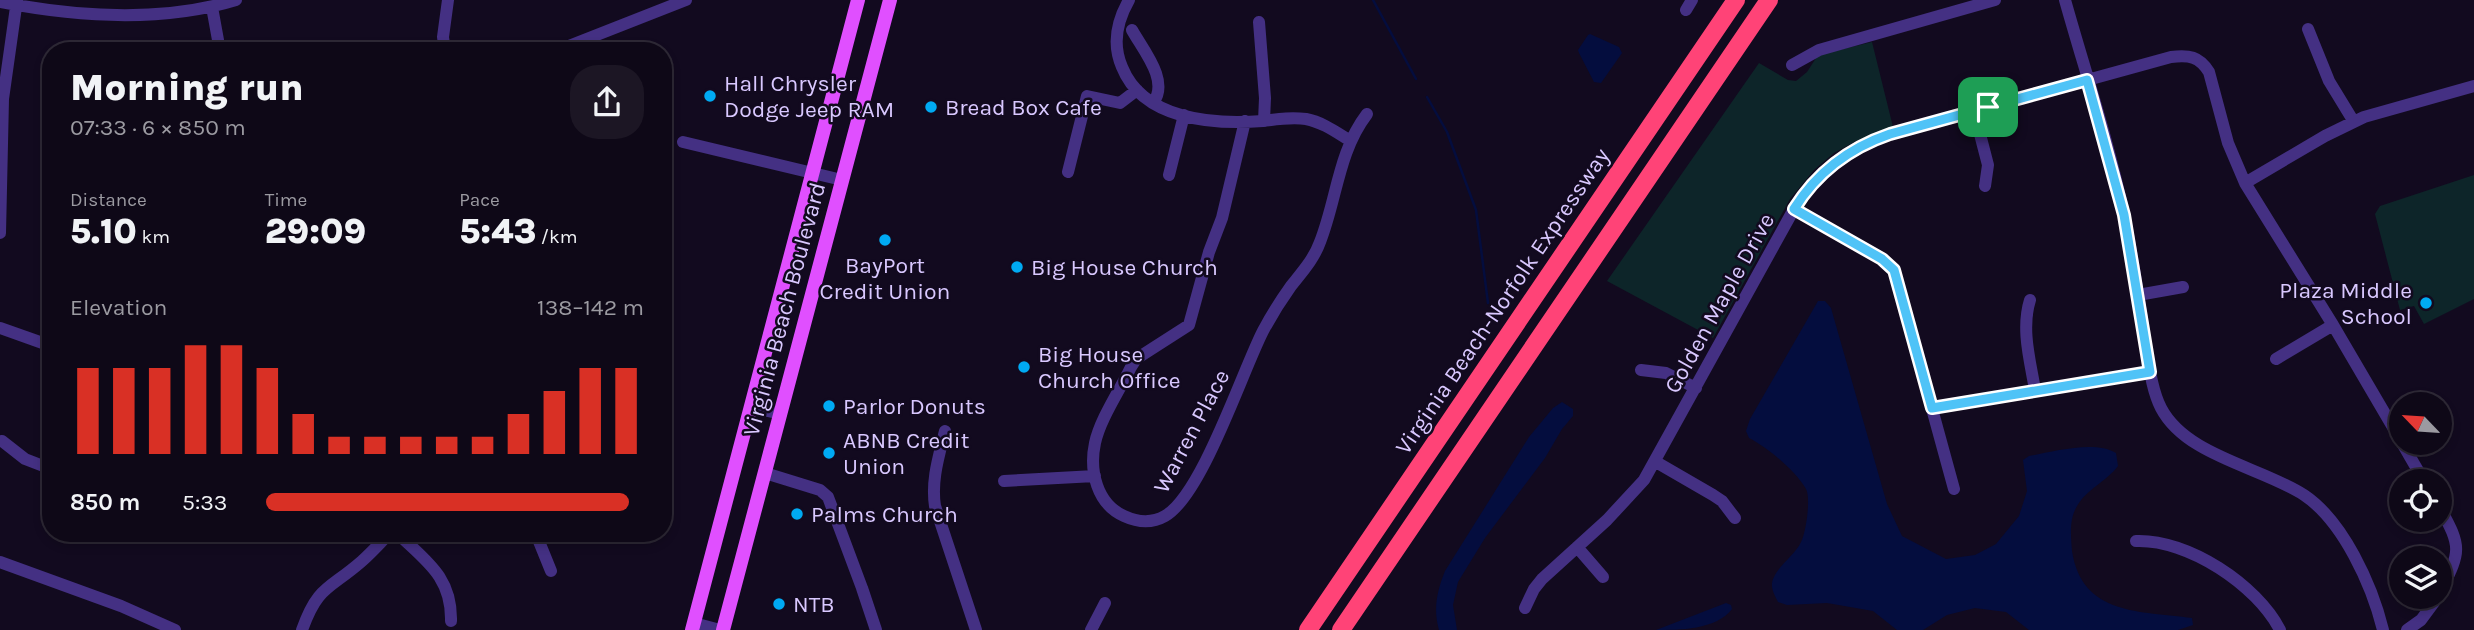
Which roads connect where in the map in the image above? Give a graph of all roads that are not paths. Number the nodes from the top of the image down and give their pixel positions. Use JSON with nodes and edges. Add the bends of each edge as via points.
{"nodes":[{"id":1,"x":236,"y":0,"type":"edge"},
{"id":2,"x":449,"y":0,"type":"edge"},
{"id":3,"x":686,"y":0,"type":"edge"},
{"id":4,"x":858,"y":0,"type":"edge"},
{"id":5,"x":890,"y":0,"type":"edge"},
{"id":6,"x":1129,"y":0,"type":"edge"},
{"id":7,"x":1736,"y":0,"type":"edge"},
{"id":8,"x":1769,"y":0,"type":"edge"},
{"id":9,"x":1995,"y":0,"type":"edge"},
{"id":10,"x":2065,"y":0,"type":"edge"},
{"id":11,"x":0,"y":2,"type":"edge"},
{"id":12,"x":17,"y":2,"type":"edge"},
{"id":13,"x":212,"y":7,"type":"junction"},
{"id":14,"x":1259,"y":22,"type":"dead end"},
{"id":15,"x":2308,"y":29,"type":"dead end"},
{"id":16,"x":1132,"y":30,"type":"dead end"},
{"id":17,"x":218,"y":42,"type":"edge"},
{"id":18,"x":444,"y":42,"type":"edge"},
{"id":19,"x":579,"y":42,"type":"edge"},
{"id":20,"x":1792,"y":65,"type":"dead end"},
{"id":21,"x":2087,"y":80,"type":"junction"},
{"id":22,"x":2474,"y":86,"type":"edge"},
{"id":23,"x":1137,"y":90,"type":"junction"},
{"id":24,"x":1153,"y":103,"type":"junction"},
{"id":25,"x":1974,"y":111,"type":"junction"},
{"id":26,"x":1367,"y":114,"type":"dead end"},
{"id":27,"x":1184,"y":116,"type":"junction"},
{"id":28,"x":1245,"y":121,"type":"junction"},
{"id":29,"x":1264,"y":121,"type":"junction"},
{"id":30,"x":2354,"y":122,"type":"junction"},
{"id":31,"x":1349,"y":140,"type":"junction"},
{"id":32,"x":683,"y":142,"type":"dead end"},
{"id":33,"x":1068,"y":172,"type":"dead end"},
{"id":34,"x":811,"y":173,"type":"junction"},
{"id":35,"x":1169,"y":175,"type":"dead end"},
{"id":36,"x":842,"y":180,"type":"junction"},
{"id":37,"x":2245,"y":183,"type":"junction"},
{"id":38,"x":1985,"y":186,"type":"dead end"},
{"id":39,"x":1794,"y":209,"type":"junction"},
{"id":40,"x":0,"y":233,"type":"edge"},
{"id":41,"x":2183,"y":287,"type":"dead end"},
{"id":42,"x":2138,"y":295,"type":"junction"},
{"id":43,"x":2030,"y":300,"type":"dead end"},
{"id":44,"x":2333,"y":325,"type":"junction"},
{"id":45,"x":0,"y":328,"type":"edge"},
{"id":46,"x":42,"y":343,"type":"edge"},
{"id":47,"x":2276,"y":359,"type":"dead end"},
{"id":48,"x":1641,"y":370,"type":"dead end"},
{"id":49,"x":2150,"y":372,"type":"junction"},
{"id":50,"x":1696,"y":388,"type":"junction"},
{"id":51,"x":2035,"y":390,"type":"junction"},
{"id":52,"x":751,"y":407,"type":"junction"},
{"id":53,"x":1932,"y":408,"type":"junction"},
{"id":54,"x":781,"y":414,"type":"junction"},
{"id":55,"x":2389,"y":420,"type":"edge"},
{"id":56,"x":945,"y":430,"type":"dead end"},
{"id":57,"x":2,"y":441,"type":"dead end"},
{"id":58,"x":1656,"y":461,"type":"junction"},
{"id":59,"x":42,"y":466,"type":"edge"},
{"id":60,"x":765,"y":473,"type":"junction"},
{"id":61,"x":1095,"y":476,"type":"junction"},
{"id":62,"x":1004,"y":481,"type":"dead end"},
{"id":63,"x":1954,"y":489,"type":"dead end"},
{"id":64,"x":1735,"y":518,"type":"dead end"},
{"id":65,"x":2452,"y":530,"type":"edge"},
{"id":66,"x":2136,"y":541,"type":"dead end"},
{"id":67,"x":380,"y":542,"type":"edge"},
{"id":68,"x":406,"y":542,"type":"edge"},
{"id":69,"x":539,"y":542,"type":"edge"},
{"id":70,"x":1577,"y":547,"type":"junction"},
{"id":71,"x":0,"y":562,"type":"edge"},
{"id":72,"x":2452,"y":569,"type":"edge"},
{"id":73,"x":551,"y":571,"type":"dead end"},
{"id":74,"x":1603,"y":577,"type":"dead end"},
{"id":75,"x":1105,"y":603,"type":"dead end"},
{"id":76,"x":1525,"y":608,"type":"dead end"},
{"id":77,"x":2429,"y":609,"type":"edge"},
{"id":78,"x":451,"y":621,"type":"dead end"},
{"id":79,"x":693,"y":627,"type":"edge"},
{"id":80,"x":175,"y":630,"type":"edge"},
{"id":81,"x":302,"y":630,"type":"edge"},
{"id":82,"x":721,"y":630,"type":"edge"},
{"id":83,"x":876,"y":630,"type":"edge"},
{"id":84,"x":976,"y":630,"type":"edge"},
{"id":85,"x":1091,"y":630,"type":"edge"},
{"id":86,"x":1308,"y":630,"type":"edge"},
{"id":87,"x":1341,"y":630,"type":"edge"},
{"id":88,"x":2280,"y":630,"type":"edge"},
{"id":89,"x":2383,"y":630,"type":"edge"},
{"id":90,"x":2407,"y":630,"type":"edge"}],
"edges":[{"from":1,"to":13,"type":"street"},
{"from":2,"to":18,"type":"street"},
{"from":3,"to":19,"type":"street"},
{"from":4,"to":34,"type":"main road","name":"Virginia Beach Boulevard"},
{"from":5,"to":36,"type":"main road","name":"Virginia Beach Boulevard"},
{"from":6,"to":23,"type":"street","via":[[1119,23],[1117,49],[1123,70]]},
{"from":7,"to":86,"type":"highway","name":"Virginia Beach-Norfolk Expressway"},
{"from":8,"to":87,"type":"highway"},
{"from":9,"to":20,"type":"street","via":[[1819,50]]},
{"from":10,"to":21,"type":"street"},
{"from":11,"to":12,"type":"street"},
{"from":12,"to":13,"type":"street","via":[[55,10],[139,15]]},
{"from":12,"to":40,"type":"street","via":[[3,99]]},
{"from":13,"to":17,"type":"street"},
{"from":14,"to":29,"type":"street"},
{"from":15,"to":30,"type":"street","via":[[2329,81]]},
{"from":16,"to":24,"type":"street","via":[[1159,80]]},
{"from":21,"to":25,"type":"street","name":"Golden Maple Drive"},
{"from":21,"to":37,"type":"street","name":"Golden Maple Drive","via":[[2171,57],[2197,59],[2209,72],[2228,143]]},
{"from":21,"to":42,"type":"street","via":[[2124,215]]},
{"from":22,"to":30,"type":"street"},
{"from":23,"to":24,"type":"street"},
{"from":23,"to":33,"type":"street","via":[[1121,103],[1087,96]]},
{"from":24,"to":27,"type":"street"},
{"from":25,"to":38,"type":"street","via":[[1988,165]]},
{"from":25,"to":39,"type":"street","name":"Golden Maple Drive","via":[[1887,135],[1854,150],[1814,181]]},
{"from":26,"to":31,"type":"street","name":"Warren Place"},
{"from":27,"to":28,"type":"street"},
{"from":27,"to":35,"type":"street"},
{"from":28,"to":29,"type":"street"},
{"from":28,"to":61,"type":"street","name":"Warren Place","via":[[1192,319],[1185,330],[1145,352],[1130,367],[1095,443]]},
{"from":29,"to":31,"type":"street","via":[[1310,120]]},
{"from":30,"to":37,"type":"street"},
{"from":31,"to":61,"type":"street","name":"Warren Place","via":[[1315,253],[1263,331],[1183,498],[1167,515],[1143,522],[1108,506]]},
{"from":32,"to":34,"type":"street"},
{"from":34,"to":36,"type":"street"},
{"from":34,"to":52,"type":"main road","name":"Virginia Beach Boulevard"},
{"from":36,"to":54,"type":"main road","name":"Virginia Beach Boulevard"},
{"from":37,"to":44,"type":"street","name":"Golden Maple Drive"},
{"from":39,"to":50,"type":"street","name":"Golden Maple Drive"},
{"from":39,"to":53,"type":"street","via":[[1894,270]]},
{"from":41,"to":42,"type":"street"},
{"from":42,"to":49,"type":"street"},
{"from":43,"to":51,"type":"street","via":[[2026,333]]},
{"from":44,"to":47,"type":"street"},
{"from":44,"to":55,"type":"street","name":"Golden Maple Drive"},
{"from":45,"to":46,"type":"street"},
{"from":48,"to":50,"type":"street","via":[[1666,373]]},
{"from":49,"to":51,"type":"street"},
{"from":49,"to":89,"type":"street","via":[[2161,408],[2183,435],[2303,494],[2326,513],[2366,581]]},
{"from":50,"to":58,"type":"street","name":"Golden Maple Drive"},
{"from":51,"to":53,"type":"street"},
{"from":52,"to":54,"type":"street"},
{"from":52,"to":79,"type":"main road","name":"Virginia Beach Boulevard"},
{"from":53,"to":63,"type":"street"},
{"from":54,"to":60,"type":"main road","name":"Virginia Beach Boulevard"},
{"from":56,"to":84,"type":"street","via":[[933,485],[935,506]]},
{"from":57,"to":59,"type":"street"},
{"from":58,"to":64,"type":"street","via":[[1722,501]]},
{"from":58,"to":70,"type":"street","name":"Golden Maple Drive","via":[[1635,492]]},
{"from":60,"to":82,"type":"main road","name":"Virginia Beach Boulevard"},
{"from":60,"to":83,"type":"street","via":[[820,490],[828,497]]},
{"from":61,"to":62,"type":"street"},
{"from":65,"to":72,"type":"street","via":[[2457,546]]},
{"from":66,"to":88,"type":"street","via":[[2168,545],[2232,577],[2265,605]]},
{"from":67,"to":81,"type":"street","via":[[321,592]]},
{"from":68,"to":78,"type":"street","via":[[446,586]]},
{"from":69,"to":73,"type":"street"},
{"from":70,"to":74,"type":"street"},
{"from":70,"to":76,"type":"street","name":"Golden Maple Drive","via":[[1542,579]]},
{"from":71,"to":80,"type":"street"},
{"from":75,"to":85,"type":"street"},
{"from":77,"to":90,"type":"street"},
{"from":79,"to":82,"type":"street"}]}
